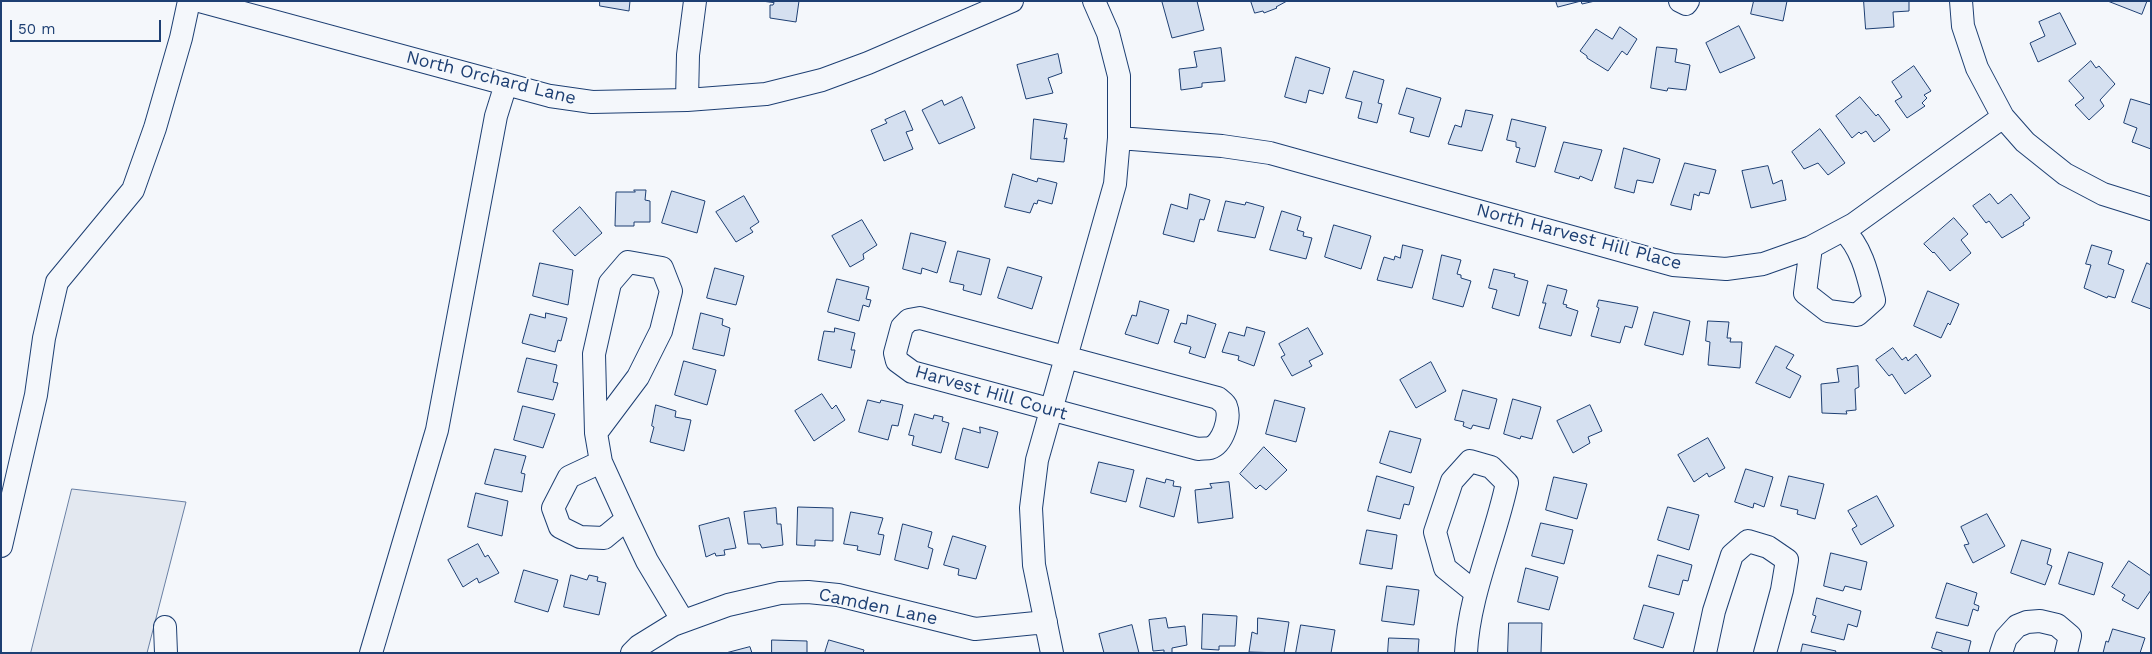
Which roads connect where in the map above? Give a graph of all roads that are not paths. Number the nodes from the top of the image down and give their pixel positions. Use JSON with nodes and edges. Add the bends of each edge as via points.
{"nodes":[{"id":1,"x":189,"y":1,"type":"edge"},
{"id":2,"x":199,"y":1,"type":"edge"},
{"id":3,"x":695,"y":1,"type":"edge"},
{"id":4,"x":1012,"y":1,"type":"edge"},
{"id":5,"x":1094,"y":1,"type":"edge"},
{"id":6,"x":1680,"y":1,"type":"edge"},
{"id":7,"x":1688,"y":1,"type":"edge"},
{"id":8,"x":1961,"y":1,"type":"edge"},
{"id":9,"x":506,"y":84,"type":"junction"},
{"id":10,"x":687,"y":100,"type":"junction"},
{"id":11,"x":2003,"y":117,"type":"junction"},
{"id":12,"x":1119,"y":138,"type":"junction"},
{"id":13,"x":2151,"y":209,"type":"edge"},
{"id":14,"x":1843,"y":230,"type":"junction"},
{"id":15,"x":1811,"y":247,"type":"junction"},
{"id":16,"x":1065,"y":356,"type":"junction"},
{"id":17,"x":1050,"y":410,"type":"junction"},
{"id":18,"x":596,"y":432,"type":"junction"},
{"id":19,"x":602,"y":462,"type":"junction"},
{"id":20,"x":627,"y":519,"type":"junction"},
{"id":21,"x":1,"y":546,"type":"edge"},
{"id":22,"x":1476,"y":593,"type":"junction"},
{"id":23,"x":684,"y":621,"type":"junction"},
{"id":24,"x":1046,"y":622,"type":"junction"},
{"id":25,"x":165,"y":627,"type":"dead end"},
{"id":26,"x":166,"y":653,"type":"edge"},
{"id":27,"x":371,"y":653,"type":"edge"},
{"id":28,"x":632,"y":653,"type":"edge"},
{"id":29,"x":1052,"y":653,"type":"edge"},
{"id":30,"x":1466,"y":653,"type":"edge"},
{"id":31,"x":1705,"y":653,"type":"edge"},
{"id":32,"x":1765,"y":653,"type":"edge"},
{"id":33,"x":2001,"y":653,"type":"edge"},
{"id":34,"x":2066,"y":653,"type":"edge"}],
"edges":[{"from":1,"to":21,"type":"street","via":[[155,128],[133,190],[58,282]]},
{"from":2,"to":9,"type":"street","name":"North Orchard Lane"},
{"from":3,"to":10,"type":"street","via":[[688,55]]},
{"from":4,"to":10,"type":"street","name":"North Orchard Lane","via":[[822,80],[766,94]]},
{"from":5,"to":12,"type":"street","via":[[1108,33],[1119,76]]},
{"from":6,"to":7,"type":"street","via":[[1686,4]]},
{"from":8,"to":11,"type":"street","via":[[1963,26],[1977,68]]},
{"from":9,"to":10,"type":"street","name":"North Orchard Lane","via":[[550,96],[592,102]]},
{"from":9,"to":27,"type":"street","via":[[496,116],[437,430]]},
{"from":11,"to":13,"type":"street","via":[[2025,142],[2065,174],[2103,194]]},
{"from":11,"to":14,"type":"street","name":"North Harvest Hill Place"},
{"from":12,"to":15,"type":"street","name":"North Harvest Hill Place","via":[[1222,146],[1270,154],[1673,264],[1726,269],[1763,264]]},
{"from":12,"to":16,"type":"street","via":[[1115,184]]},
{"from":14,"to":15,"type":"street","name":"North Harvest Hill Place"},
{"from":14,"to":15,"type":"street","via":[[1852,240],[1868,272],[1874,300],[1858,315],[1828,311],[1806,293]]},
{"from":16,"to":17,"type":"street"},
{"from":16,"to":17,"type":"street","name":"Harvest Hill Court","via":[[920,318],[909,320],[897,340],[897,361],[912,372]]},
{"from":16,"to":17,"type":"street","name":"Harvest Hill Court","via":[[1218,398],[1226,404],[1226,424],[1220,440],[1211,447],[1198,448]]},
{"from":17,"to":24,"type":"street","via":[[1037,460],[1031,508],[1034,565]]},
{"from":18,"to":18,"type":"street","via":[[594,354],[610,283],[628,262],[662,268],[671,291],[661,331],[638,377]]},
{"from":18,"to":19,"type":"street"},
{"from":19,"to":20,"type":"street"},
{"from":19,"to":20,"type":"street","via":[[568,477],[553,508],[560,527],[580,537],[604,538]]},
{"from":20,"to":23,"type":"street","via":[[647,561]]},
{"from":22,"to":22,"type":"street","via":[[1507,483],[1491,467],[1470,461],[1452,481],[1435,532],[1445,568]]},
{"from":22,"to":30,"type":"street"},
{"from":23,"to":24,"type":"street","name":"Camden Lane","via":[[728,605],[780,593],[808,592],[838,595],[975,628]]},
{"from":23,"to":28,"type":"street","name":"Camden Lane"},
{"from":24,"to":29,"type":"street"},
{"from":25,"to":26,"type":"street"},
{"from":31,"to":32,"type":"street","via":[[1732,555],[1748,541],[1768,547],[1787,560]]},
{"from":33,"to":34,"type":"street","via":[[2006,638],[2017,626],[2040,621],[2058,625],[2070,636]]}]}
